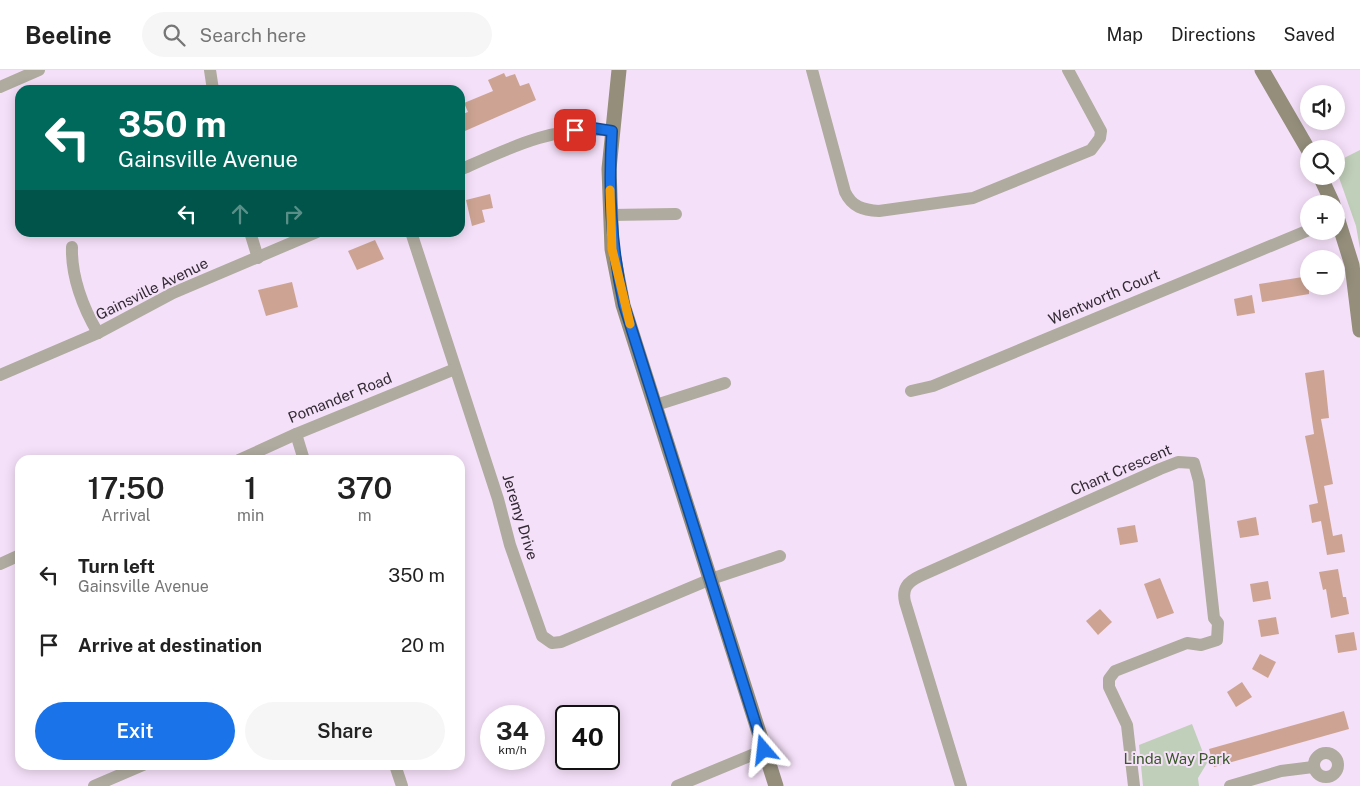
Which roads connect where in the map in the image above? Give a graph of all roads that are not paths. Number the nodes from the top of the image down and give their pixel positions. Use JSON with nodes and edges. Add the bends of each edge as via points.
{"nodes":[{"id":1,"x":39,"y":70,"type":"edge"},
{"id":2,"x":210,"y":70,"type":"edge"},
{"id":3,"x":619,"y":70,"type":"edge"},
{"id":4,"x":812,"y":70,"type":"edge"},
{"id":5,"x":1068,"y":70,"type":"edge"},
{"id":6,"x":1262,"y":70,"type":"edge"},
{"id":7,"x":212,"y":85,"type":"edge"},
{"id":8,"x":0,"y":87,"type":"edge"},
{"id":9,"x":612,"y":131,"type":"junction"},
{"id":10,"x":1303,"y":140,"type":"edge"},
{"id":11,"x":465,"y":168,"type":"edge"},
{"id":12,"x":676,"y":214,"type":"dead end"},
{"id":13,"x":610,"y":215,"type":"junction"},
{"id":14,"x":1300,"y":234,"type":"edge"},
{"id":15,"x":252,"y":237,"type":"edge"},
{"id":16,"x":306,"y":237,"type":"edge"},
{"id":17,"x":413,"y":237,"type":"edge"},
{"id":18,"x":1344,"y":240,"type":"edge"},
{"id":19,"x":72,"y":247,"type":"dead end"},
{"id":20,"x":258,"y":258,"type":"junction"},
{"id":21,"x":1360,"y":330,"type":"edge"},
{"id":22,"x":98,"y":333,"type":"junction"},
{"id":23,"x":455,"y":369,"type":"junction"},
{"id":24,"x":0,"y":375,"type":"edge"},
{"id":25,"x":725,"y":384,"type":"dead end"},
{"id":26,"x":911,"y":391,"type":"dead end"},
{"id":27,"x":656,"y":404,"type":"junction"},
{"id":28,"x":296,"y":434,"type":"junction"},
{"id":29,"x":250,"y":455,"type":"edge"},
{"id":30,"x":302,"y":455,"type":"edge"},
{"id":31,"x":780,"y":556,"type":"dead end"},
{"id":32,"x":15,"y":557,"type":"edge"},
{"id":33,"x":0,"y":564,"type":"edge"},
{"id":34,"x":711,"y":579,"type":"junction"},
{"id":35,"x":764,"y":750,"type":"junction"},
{"id":36,"x":1313,"y":767,"type":"dead end"},
{"id":37,"x":131,"y":770,"type":"edge"},
{"id":38,"x":397,"y":770,"type":"edge"},
{"id":39,"x":94,"y":786,"type":"edge"},
{"id":40,"x":402,"y":786,"type":"edge"},
{"id":41,"x":677,"y":786,"type":"edge"},
{"id":42,"x":776,"y":786,"type":"edge"},
{"id":43,"x":961,"y":786,"type":"edge"},
{"id":44,"x":1134,"y":786,"type":"edge"},
{"id":45,"x":1230,"y":786,"type":"edge"}],
"edges":[{"from":1,"to":8,"type":"street"},
{"from":2,"to":7,"type":"street"},
{"from":3,"to":9,"type":"street"},
{"from":4,"to":5,"type":"street","via":[[845,192],[855,206],[879,211],[973,198],[1091,150],[1101,131]]},
{"from":6,"to":10,"type":"street"},
{"from":9,"to":11,"type":"street","via":[[593,128],[529,140]]},
{"from":9,"to":13,"type":"street"},
{"from":12,"to":13,"type":"street"},
{"from":13,"to":27,"type":"street","via":[[612,249],[624,305],[635,348]]},
{"from":14,"to":26,"type":"street","name":"Wentworth Court","via":[[933,386]]},
{"from":15,"to":20,"type":"street"},
{"from":16,"to":20,"type":"street","name":"Gainsville Avenue"},
{"from":17,"to":23,"type":"street","name":"Jeremy Drive"},
{"from":18,"to":21,"type":"street","via":[[1352,265]]},
{"from":19,"to":22,"type":"street","via":[[76,283]]},
{"from":20,"to":22,"type":"street","name":"Gainsville Avenue","via":[[174,293]]},
{"from":22,"to":24,"type":"street","name":"Gainsville Avenue"},
{"from":23,"to":28,"type":"street","name":"Pomander Road"},
{"from":23,"to":34,"type":"street","name":"Jeremy Drive","via":[[542,636],[552,642],[561,642]]},
{"from":25,"to":27,"type":"street"},
{"from":27,"to":34,"type":"street"},
{"from":28,"to":29,"type":"street","name":"Pomander Road"},
{"from":28,"to":30,"type":"street"},
{"from":31,"to":34,"type":"street"},
{"from":32,"to":33,"type":"street"},
{"from":34,"to":35,"type":"street"},
{"from":35,"to":41,"type":"street"},
{"from":35,"to":42,"type":"street"},
{"from":36,"to":45,"type":"street","via":[[1281,771]]},
{"from":37,"to":39,"type":"street"},
{"from":38,"to":40,"type":"street"},
{"from":43,"to":44,"type":"street","name":"Chant Crescent","via":[[905,602],[903,593],[906,586],[911,580],[1160,469],[1178,462],[1194,463],[1199,481],[1214,618],[1218,623],[1217,640],[1201,645],[1186,643],[1115,671],[1109,679],[1109,688],[1126,725]]}]}
